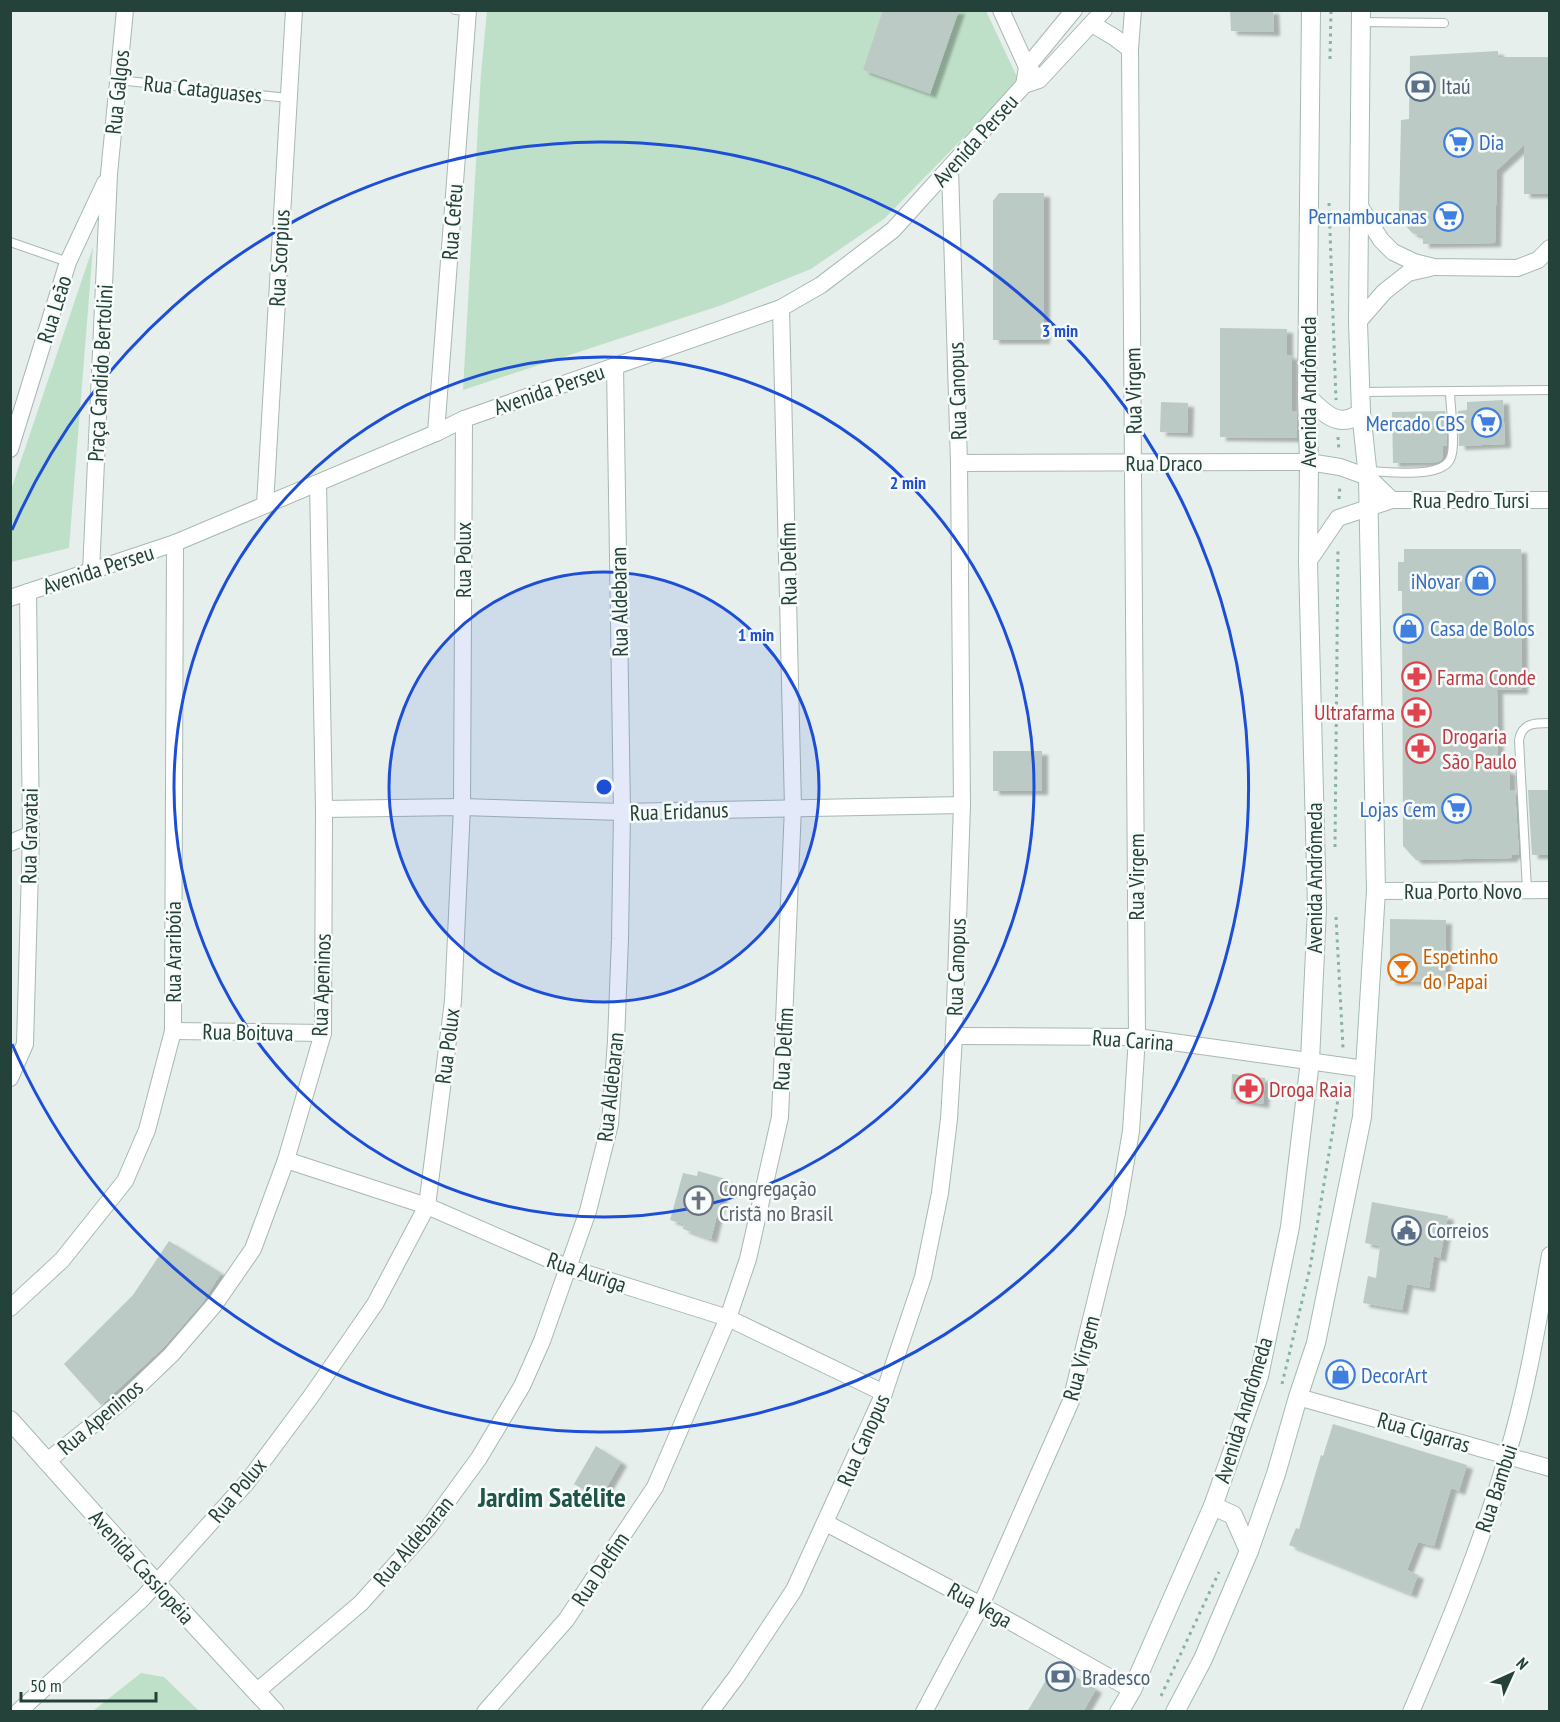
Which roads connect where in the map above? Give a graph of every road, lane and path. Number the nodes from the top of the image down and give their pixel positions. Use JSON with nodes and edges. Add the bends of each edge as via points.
{"nodes":[{"id":1,"x":125,"y":10,"type":"edge"},
{"id":2,"x":294,"y":10,"type":"edge"},
{"id":3,"x":454,"y":10,"type":"edge"},
{"id":4,"x":1001,"y":10,"type":"edge"},
{"id":5,"x":1074,"y":10,"type":"edge"},
{"id":6,"x":1104,"y":10,"type":"edge"},
{"id":7,"x":1133,"y":10,"type":"edge"},
{"id":8,"x":1311,"y":10,"type":"edge"},
{"id":9,"x":468,"y":11,"type":"edge"},
{"id":10,"x":1361,"y":16,"type":"edge"},
{"id":11,"x":1444,"y":23,"type":"dead end"},
{"id":12,"x":1092,"y":24,"type":"junction"},
{"id":13,"x":1130,"y":48,"type":"junction"},
{"id":14,"x":1030,"y":77,"type":"junction"},
{"id":15,"x":118,"y":80,"type":"junction"},
{"id":16,"x":288,"y":98,"type":"junction"},
{"id":17,"x":950,"y":169,"type":"junction"},
{"id":18,"x":109,"y":174,"type":"junction"},
{"id":19,"x":1359,"y":205,"type":"junction"},
{"id":20,"x":10,"y":242,"type":"edge"},
{"id":21,"x":1550,"y":249,"type":"edge"},
{"id":22,"x":68,"y":262,"type":"junction"},
{"id":23,"x":1434,"y":267,"type":"junction"},
{"id":24,"x":782,"y":308,"type":"junction"},
{"id":25,"x":1358,"y":322,"type":"junction"},
{"id":26,"x":615,"y":366,"type":"junction"},
{"id":27,"x":1550,"y":390,"type":"edge"},
{"id":28,"x":1450,"y":391,"type":"junction"},
{"id":29,"x":1361,"y":392,"type":"junction"},
{"id":30,"x":1307,"y":396,"type":"junction"},
{"id":31,"x":1361,"y":412,"type":"junction"},
{"id":32,"x":464,"y":419,"type":"junction"},
{"id":33,"x":436,"y":433,"type":"junction"},
{"id":34,"x":10,"y":449,"type":"edge"},
{"id":35,"x":1309,"y":462,"type":"junction"},
{"id":36,"x":959,"y":463,"type":"junction"},
{"id":37,"x":1134,"y":464,"type":"junction"},
{"id":38,"x":1368,"y":474,"type":"junction"},
{"id":39,"x":318,"y":483,"type":"junction"},
{"id":40,"x":1392,"y":500,"type":"junction"},
{"id":41,"x":1550,"y":500,"type":"edge"},
{"id":42,"x":265,"y":505,"type":"junction"},
{"id":43,"x":1369,"y":508,"type":"junction"},
{"id":44,"x":175,"y":543,"type":"junction"},
{"id":45,"x":1308,"y":562,"type":"junction"},
{"id":46,"x":91,"y":572,"type":"junction"},
{"id":47,"x":28,"y":592,"type":"junction"},
{"id":48,"x":10,"y":598,"type":"edge"},
{"id":49,"x":1550,"y":723,"type":"edge"},
{"id":50,"x":962,"y":805,"type":"junction"},
{"id":51,"x":462,"y":807,"type":"junction"},
{"id":52,"x":793,"y":807,"type":"junction"},
{"id":53,"x":324,"y":809,"type":"junction"},
{"id":54,"x":622,"y":812,"type":"junction"},
{"id":55,"x":31,"y":834,"type":"junction"},
{"id":56,"x":10,"y":843,"type":"edge"},
{"id":57,"x":1527,"y":890,"type":"junction"},
{"id":58,"x":1550,"y":890,"type":"edge"},
{"id":59,"x":1376,"y":891,"type":"junction"},
{"id":60,"x":173,"y":1031,"type":"junction"},
{"id":61,"x":323,"y":1033,"type":"junction"},
{"id":62,"x":954,"y":1036,"type":"junction"},
{"id":63,"x":1137,"y":1037,"type":"junction"},
{"id":64,"x":1310,"y":1061,"type":"junction"},
{"id":65,"x":1365,"y":1069,"type":"junction"},
{"id":66,"x":10,"y":1078,"type":"edge"},
{"id":67,"x":286,"y":1160,"type":"junction"},
{"id":68,"x":427,"y":1206,"type":"junction"},
{"id":69,"x":1550,"y":1255,"type":"edge"},
{"id":70,"x":569,"y":1268,"type":"junction"},
{"id":71,"x":10,"y":1308,"type":"edge"},
{"id":72,"x":728,"y":1318,"type":"junction"},
{"id":73,"x":884,"y":1393,"type":"junction"},
{"id":74,"x":1298,"y":1397,"type":"junction"},
{"id":75,"x":10,"y":1420,"type":"edge"},
{"id":76,"x":1507,"y":1455,"type":"junction"},
{"id":77,"x":46,"y":1462,"type":"junction"},
{"id":78,"x":1550,"y":1468,"type":"edge"},
{"id":79,"x":1213,"y":1506,"type":"junction"},
{"id":80,"x":826,"y":1523,"type":"junction"},
{"id":81,"x":1249,"y":1551,"type":"junction"},
{"id":82,"x":156,"y":1583,"type":"junction"},
{"id":83,"x":981,"y":1605,"type":"junction"},
{"id":84,"x":1132,"y":1690,"type":"junction"},
{"id":85,"x":256,"y":1692,"type":"junction"},
{"id":86,"x":18,"y":1712,"type":"edge"},
{"id":87,"x":275,"y":1712,"type":"edge"},
{"id":88,"x":485,"y":1712,"type":"edge"},
{"id":89,"x":710,"y":1712,"type":"edge"},
{"id":90,"x":924,"y":1712,"type":"edge"},
{"id":91,"x":1119,"y":1712,"type":"edge"},
{"id":92,"x":1175,"y":1712,"type":"edge"},
{"id":93,"x":1411,"y":1712,"type":"edge"}],
"edges":[{"from":1,"to":15,"type":"street","name":"Rua Galgos"},
{"from":2,"to":16,"type":"street","name":"Rua Scorpius"},
{"from":3,"to":9,"type":"lane"},
{"from":4,"to":14,"type":"street"},
{"from":5,"to":14,"type":"street","name":"Avenida Perseu"},
{"from":6,"to":12,"type":"street","name":"Avenida Perseu"},
{"from":7,"to":13,"type":"street","name":"Rua Virgem"},
{"from":8,"to":30,"type":"main road","name":"Avenida Andrômeda"},
{"from":9,"to":33,"type":"street","name":"Rua Cefeu"},
{"from":10,"to":11,"type":"lane"},
{"from":10,"to":19,"type":"main road"},
{"from":12,"to":13,"type":"street"},
{"from":12,"to":14,"type":"street","name":"Avenida Perseu"},
{"from":13,"to":37,"type":"street","name":"Rua Virgem"},
{"from":14,"to":17,"type":"street","name":"Avenida Perseu"},
{"from":15,"to":16,"type":"lane","name":"Rua Cataguases"},
{"from":15,"to":18,"type":"street","name":"Rua Galgos"},
{"from":16,"to":42,"type":"street","name":"Rua Scorpius"},
{"from":17,"to":24,"type":"street","name":"Avenida Perseu","via":[[893,230],[821,285]]},
{"from":17,"to":36,"type":"street","name":"Rua Canopus"},
{"from":18,"to":22,"type":"street","name":"Rua Leão"},
{"from":18,"to":46,"type":"street","name":"Praça Candido Bertolini"},
{"from":19,"to":23,"type":"street","via":[[1393,252]]},
{"from":19,"to":25,"type":"main road"},
{"from":20,"to":22,"type":"lane"},
{"from":21,"to":23,"type":"street","via":[[1538,260],[1517,268]]},
{"from":22,"to":34,"type":"street","name":"Rua Leão"},
{"from":23,"to":25,"type":"street","via":[[1408,273],[1384,292]]},
{"from":24,"to":26,"type":"street","name":"Avenida Perseu"},
{"from":24,"to":52,"type":"street","name":"Rua Delfim"},
{"from":25,"to":29,"type":"main road"},
{"from":26,"to":32,"type":"street","name":"Avenida Perseu"},
{"from":26,"to":54,"type":"street","name":"Rua Aldebaran"},
{"from":27,"to":28,"type":"lane"},
{"from":28,"to":29,"type":"lane"},
{"from":28,"to":38,"type":"lane","via":[[1452,446],[1447,463],[1438,470],[1425,472]]},
{"from":29,"to":31,"type":"main road"},
{"from":30,"to":31,"type":"main road","via":[[1323,413],[1337,419],[1355,418]]},
{"from":30,"to":35,"type":"main road","name":"Avenida Andrômeda"},
{"from":31,"to":38,"type":"main road"},
{"from":32,"to":33,"type":"street","name":"Avenida Perseu"},
{"from":32,"to":51,"type":"street","name":"Rua Polux"},
{"from":33,"to":39,"type":"street","name":"Avenida Perseu"},
{"from":35,"to":37,"type":"street","name":"Rua Draco"},
{"from":35,"to":38,"type":"street","name":"Rua Draco"},
{"from":35,"to":45,"type":"main road","name":"Avenida Andrômeda"},
{"from":36,"to":37,"type":"street","name":"Rua Draco"},
{"from":36,"to":50,"type":"street","name":"Rua Canopus"},
{"from":37,"to":63,"type":"street","name":"Rua Virgem"},
{"from":38,"to":40,"type":"street"},
{"from":38,"to":43,"type":"main road"},
{"from":39,"to":42,"type":"street","name":"Avenida Perseu"},
{"from":39,"to":53,"type":"street","name":"Rua Apeninos"},
{"from":40,"to":41,"type":"street","name":"Rua Pedro Tursi"},
{"from":40,"to":43,"type":"street","name":"Rua Pedro Tursi"},
{"from":42,"to":44,"type":"street","name":"Avenida Perseu"},
{"from":43,"to":45,"type":"street","name":"Rua Pedro Tursi","via":[[1338,518]]},
{"from":43,"to":59,"type":"main road"},
{"from":44,"to":46,"type":"street","name":"Avenida Perseu"},
{"from":44,"to":60,"type":"street","name":"Rua Araribóia"},
{"from":45,"to":64,"type":"main road","name":"Avenida Andrômeda","via":[[1317,908]]},
{"from":46,"to":47,"type":"street","name":"Avenida Perseu"},
{"from":47,"to":48,"type":"street","name":"Avenida Perseu"},
{"from":47,"to":55,"type":"street","name":"Rua Gravatai"},
{"from":49,"to":57,"type":"lane","via":[[1533,723],[1520,732]]},
{"from":50,"to":52,"type":"street","name":"Rua Eridanus"},
{"from":50,"to":62,"type":"street","name":"Rua Canopus"},
{"from":51,"to":53,"type":"street","name":"Rua Eridanus"},
{"from":51,"to":54,"type":"street","name":"Rua Eridanus"},
{"from":51,"to":68,"type":"street","name":"Rua Polux","via":[[453,1001]]},
{"from":52,"to":54,"type":"street","name":"Rua Eridanus"},
{"from":52,"to":72,"type":"street","name":"Rua Delfim","via":[[780,1117],[748,1259]]},
{"from":53,"to":61,"type":"street","name":"Rua Apeninos"},
{"from":54,"to":70,"type":"street","name":"Rua Aldebaran","via":[[610,1124]]},
{"from":55,"to":56,"type":"street"},
{"from":55,"to":66,"type":"street","name":"Rua Gravatai","via":[[25,1044]]},
{"from":57,"to":58,"type":"street","name":"Rua Porto Novo"},
{"from":57,"to":59,"type":"street","name":"Rua Porto Novo"},
{"from":59,"to":65,"type":"main road"},
{"from":60,"to":61,"type":"street","name":"Rua Boituva"},
{"from":60,"to":71,"type":"street","name":"Rua Araribóia","via":[[147,1130],[125,1181],[62,1260]]},
{"from":61,"to":67,"type":"street","name":"Rua Apeninos"},
{"from":62,"to":63,"type":"street","name":"Rua Carina"},
{"from":62,"to":73,"type":"street","name":"Rua Canopus","via":[[940,1193],[923,1277]]},
{"from":63,"to":64,"type":"street","name":"Rua Carina"},
{"from":63,"to":83,"type":"street","name":"Rua Virgem","via":[[1131,1131],[1118,1213],[1071,1401]]},
{"from":64,"to":65,"type":"street","name":"Rua Carina"},
{"from":64,"to":79,"type":"main road","name":"Avenida Andrômeda","via":[[1290,1227],[1259,1376]]},
{"from":65,"to":74,"type":"main road","via":[[1362,1117],[1316,1343]]},
{"from":67,"to":68,"type":"street","name":"Rua Auriga"},
{"from":67,"to":77,"type":"street","name":"Rua Apeninos","via":[[253,1249],[215,1304],[171,1355],[126,1398]]},
{"from":68,"to":70,"type":"street","name":"Rua Auriga"},
{"from":68,"to":82,"type":"street","name":"Rua Polux","via":[[375,1304],[312,1395],[248,1481]]},
{"from":69,"to":76,"type":"street","name":"Rua Bambui","via":[[1532,1354]]},
{"from":70,"to":72,"type":"street","name":"Rua Auriga"},
{"from":70,"to":85,"type":"street","name":"Rua Aldebaran","via":[[522,1386],[479,1458],[428,1528],[361,1603]]},
{"from":72,"to":73,"type":"street","name":"Rua Auriga"},
{"from":72,"to":88,"type":"street","name":"Rua Delfim","via":[[655,1487],[567,1620]]},
{"from":73,"to":80,"type":"street","name":"Rua Canopus"},
{"from":74,"to":76,"type":"street","name":"Rua Cigarras"},
{"from":74,"to":81,"type":"main road"},
{"from":75,"to":77,"type":"main road","name":"Avenida Cassiopéia"},
{"from":76,"to":78,"type":"street","name":"Rua Cigarras"},
{"from":76,"to":93,"type":"street","name":"Rua Bambui","via":[[1460,1598]]},
{"from":77,"to":82,"type":"main road","name":"Avenida Cassiopéia"},
{"from":79,"to":81,"type":"main road","via":[[1233,1515]]},
{"from":79,"to":84,"type":"main road","name":"Avenida Andrômeda"},
{"from":80,"to":83,"type":"street","name":"Rua Vega"},
{"from":80,"to":89,"type":"street","name":"Rua Canopus","via":[[794,1590]]},
{"from":81,"to":92,"type":"main road","via":[[1203,1659]]},
{"from":82,"to":85,"type":"main road","name":"Avenida Cassiopéia"},
{"from":82,"to":86,"type":"street","name":"Rua Polux"},
{"from":83,"to":84,"type":"street","name":"Rua Vega"},
{"from":83,"to":90,"type":"street","name":"Rua Virgem"},
{"from":84,"to":91,"type":"main road","name":"Avenida Andrômeda"},
{"from":85,"to":87,"type":"main road","name":"Avenida Cassiopéia"}]}
